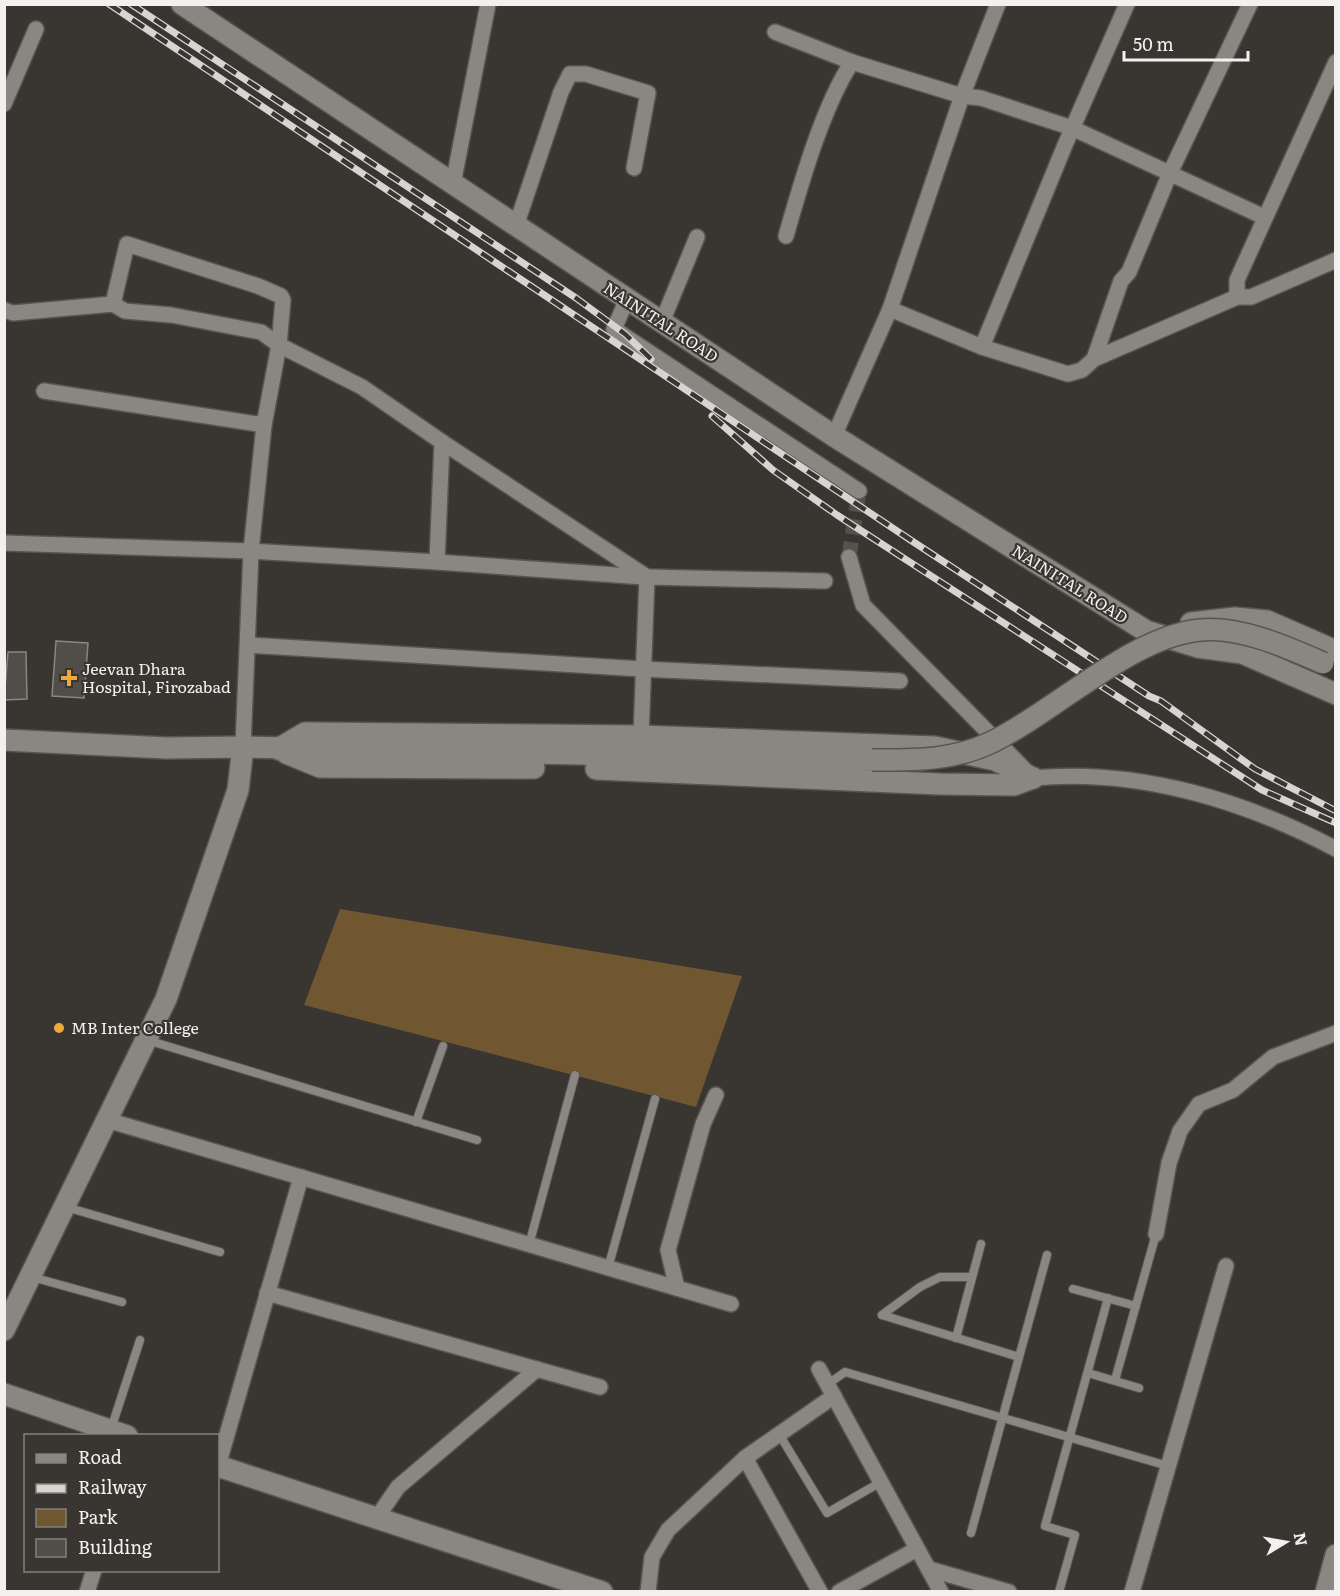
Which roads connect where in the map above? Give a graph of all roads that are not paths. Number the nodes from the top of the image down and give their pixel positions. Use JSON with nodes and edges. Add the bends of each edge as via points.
{"nodes":[{"id":1,"x":182,"y":4,"type":"edge"},
{"id":2,"x":488,"y":4,"type":"edge"},
{"id":3,"x":998,"y":4,"type":"edge"},
{"id":4,"x":1127,"y":4,"type":"edge"},
{"id":5,"x":1250,"y":4,"type":"edge"},
{"id":6,"x":36,"y":29,"type":"dead end"},
{"id":7,"x":775,"y":32,"type":"dead end"},
{"id":8,"x":852,"y":62,"type":"junction"},
{"id":9,"x":1335,"y":62,"type":"edge"},
{"id":10,"x":962,"y":96,"type":"junction"},
{"id":11,"x":4,"y":104,"type":"edge"},
{"id":12,"x":1072,"y":128,"type":"junction"},
{"id":13,"x":634,"y":168,"type":"dead end"},
{"id":14,"x":1170,"y":173,"type":"junction"},
{"id":15,"x":453,"y":184,"type":"junction"},
{"id":16,"x":1264,"y":217,"type":"junction"},
{"id":17,"x":516,"y":226,"type":"junction"},
{"id":18,"x":786,"y":236,"type":"dead end"},
{"id":19,"x":698,"y":237,"type":"dead end"},
{"id":20,"x":1335,"y":260,"type":"edge"},
{"id":21,"x":1237,"y":297,"type":"junction"},
{"id":22,"x":627,"y":299,"type":"junction"},
{"id":23,"x":113,"y":304,"type":"junction"},
{"id":24,"x":890,"y":309,"type":"junction"},
{"id":25,"x":4,"y":310,"type":"edge"},
{"id":26,"x":662,"y":322,"type":"junction"},
{"id":27,"x":279,"y":345,"type":"junction"},
{"id":28,"x":982,"y":347,"type":"junction"},
{"id":29,"x":1094,"y":359,"type":"junction"},
{"id":30,"x":44,"y":391,"type":"dead end"},
{"id":31,"x":264,"y":425,"type":"junction"},
{"id":32,"x":834,"y":436,"type":"junction"},
{"id":33,"x":442,"y":442,"type":"junction"},
{"id":34,"x":859,"y":491,"type":"dead end"},
{"id":35,"x":4,"y":543,"type":"edge"},
{"id":36,"x":251,"y":551,"type":"junction"},
{"id":37,"x":849,"y":557,"type":"tunnel mouth"},
{"id":38,"x":437,"y":562,"type":"junction"},
{"id":39,"x":647,"y":577,"type":"junction"},
{"id":40,"x":825,"y":581,"type":"dead end"},
{"id":41,"x":1202,"y":621,"type":"junction"},
{"id":42,"x":1146,"y":631,"type":"junction"},
{"id":43,"x":248,"y":645,"type":"junction"},
{"id":44,"x":1198,"y":647,"type":"junction"},
{"id":45,"x":1331,"y":661,"type":"edge"},
{"id":46,"x":642,"y":669,"type":"junction"},
{"id":47,"x":900,"y":681,"type":"dead end"},
{"id":48,"x":1335,"y":694,"type":"edge"},
{"id":49,"x":641,"y":736,"type":"junction"},
{"id":50,"x":4,"y":740,"type":"edge"},
{"id":51,"x":243,"y":747,"type":"junction"},
{"id":52,"x":278,"y":749,"type":"junction"},
{"id":53,"x":1033,"y":778,"type":"junction"},
{"id":54,"x":1335,"y":849,"type":"edge"},
{"id":55,"x":1335,"y":1033,"type":"edge"},
{"id":56,"x":146,"y":1040,"type":"junction"},
{"id":57,"x":442,"y":1046,"type":"dead end"},
{"id":58,"x":575,"y":1076,"type":"dead end"},
{"id":59,"x":716,"y":1095,"type":"dead end"},
{"id":60,"x":655,"y":1099,"type":"dead end"},
{"id":61,"x":107,"y":1120,"type":"junction"},
{"id":62,"x":416,"y":1122,"type":"junction"},
{"id":63,"x":477,"y":1140,"type":"dead end"},
{"id":64,"x":301,"y":1177,"type":"junction"},
{"id":65,"x":64,"y":1206,"type":"junction"},
{"id":66,"x":1156,"y":1234,"type":"joint"},
{"id":67,"x":981,"y":1244,"type":"dead end"},
{"id":68,"x":529,"y":1245,"type":"junction"},
{"id":69,"x":220,"y":1252,"type":"dead end"},
{"id":70,"x":1047,"y":1255,"type":"dead end"},
{"id":71,"x":1226,"y":1266,"type":"dead end"},
{"id":72,"x":608,"y":1268,"type":"junction"},
{"id":73,"x":30,"y":1277,"type":"junction"},
{"id":74,"x":972,"y":1277,"type":"junction"},
{"id":75,"x":677,"y":1288,"type":"junction"},
{"id":76,"x":1073,"y":1289,"type":"dead end"},
{"id":77,"x":267,"y":1293,"type":"junction"},
{"id":78,"x":1108,"y":1298,"type":"junction"},
{"id":79,"x":122,"y":1302,"type":"dead end"},
{"id":80,"x":731,"y":1304,"type":"dead end"},
{"id":81,"x":1136,"y":1306,"type":"junction"},
{"id":82,"x":4,"y":1329,"type":"edge"},
{"id":83,"x":956,"y":1338,"type":"junction"},
{"id":84,"x":140,"y":1340,"type":"dead end"},
{"id":85,"x":1019,"y":1357,"type":"junction"},
{"id":86,"x":537,"y":1369,"type":"junction"},
{"id":87,"x":819,"y":1369,"type":"dead end"},
{"id":88,"x":1088,"y":1373,"type":"junction"},
{"id":89,"x":1115,"y":1380,"type":"junction"},
{"id":90,"x":600,"y":1387,"type":"dead end"},
{"id":91,"x":1139,"y":1388,"type":"dead end"},
{"id":92,"x":831,"y":1390,"type":"junction"},
{"id":93,"x":4,"y":1394,"type":"edge"},
{"id":94,"x":1002,"y":1418,"type":"junction"},
{"id":95,"x":115,"y":1434,"type":"edge"},
{"id":96,"x":779,"y":1434,"type":"junction"},
{"id":97,"x":1070,"y":1437,"type":"junction"},
{"id":98,"x":746,"y":1458,"type":"junction"},
{"id":99,"x":219,"y":1462,"type":"edge"},
{"id":100,"x":219,"y":1466,"type":"edge"},
{"id":101,"x":1168,"y":1466,"type":"junction"},
{"id":102,"x":881,"y":1482,"type":"junction"},
{"id":103,"x":376,"y":1520,"type":"junction"},
{"id":104,"x":971,"y":1533,"type":"dead end"},
{"id":105,"x":917,"y":1549,"type":"junction"},
{"id":106,"x":1335,"y":1555,"type":"edge"},
{"id":107,"x":929,"y":1569,"type":"junction"},
{"id":108,"x":93,"y":1572,"type":"edge"},
{"id":109,"x":986,"y":1588,"type":"edge"},
{"id":110,"x":87,"y":1592,"type":"edge"},
{"id":111,"x":602,"y":1592,"type":"edge"},
{"id":112,"x":648,"y":1592,"type":"edge"},
{"id":113,"x":820,"y":1592,"type":"edge"},
{"id":114,"x":839,"y":1592,"type":"edge"},
{"id":115,"x":941,"y":1592,"type":"edge"},
{"id":116,"x":1009,"y":1592,"type":"edge"},
{"id":117,"x":1059,"y":1592,"type":"edge"},
{"id":118,"x":1132,"y":1592,"type":"edge"},
{"id":119,"x":1326,"y":1592,"type":"edge"}],
"edges":[{"from":1,"to":15,"type":"street","name":"NAINITAL ROAD"},
{"from":2,"to":15,"type":"street"},
{"from":3,"to":10,"type":"street"},
{"from":4,"to":12,"type":"street"},
{"from":5,"to":14,"type":"street"},
{"from":6,"to":11,"type":"street"},
{"from":7,"to":8,"type":"street"},
{"from":8,"to":10,"type":"street"},
{"from":8,"to":18,"type":"street","via":[[840,80],[799,189]]},
{"from":9,"to":16,"type":"street"},
{"from":10,"to":12,"type":"street","via":[[981,98]]},
{"from":10,"to":24,"type":"street"},
{"from":12,"to":14,"type":"street"},
{"from":12,"to":28,"type":"street"},
{"from":13,"to":17,"type":"street","via":[[648,93],[586,74],[570,74]]},
{"from":14,"to":16,"type":"street"},
{"from":14,"to":29,"type":"street","via":[[1129,272],[1121,281]]},
{"from":15,"to":17,"type":"street","name":"NAINITAL ROAD"},
{"from":16,"to":21,"type":"street","via":[[1238,280]]},
{"from":17,"to":22,"type":"street","name":"NAINITAL ROAD"},
{"from":19,"to":26,"type":"street"},
{"from":20,"to":21,"type":"street","via":[[1251,297]]},
{"from":21,"to":29,"type":"street"},
{"from":22,"to":26,"type":"street","name":"NAINITAL ROAD"},
{"from":22,"to":34,"type":"street","via":[[614,329]]},
{"from":23,"to":25,"type":"street","via":[[13,313]]},
{"from":23,"to":27,"type":"street","via":[[125,311],[171,315],[261,332]]},
{"from":23,"to":27,"type":"street","via":[[127,244],[281,296],[284,308]]},
{"from":24,"to":28,"type":"street"},
{"from":24,"to":32,"type":"street"},
{"from":26,"to":32,"type":"street","name":"NAINITAL ROAD"},
{"from":27,"to":31,"type":"street"},
{"from":27,"to":33,"type":"street","via":[[362,387]]},
{"from":28,"to":29,"type":"street","via":[[1068,374],[1082,370]]},
{"from":30,"to":31,"type":"street"},
{"from":31,"to":36,"type":"street"},
{"from":32,"to":42,"type":"street","name":"NAINITAL ROAD"},
{"from":33,"to":38,"type":"street"},
{"from":33,"to":39,"type":"street"},
{"from":35,"to":36,"type":"street"},
{"from":36,"to":38,"type":"street"},
{"from":36,"to":43,"type":"street"},
{"from":37,"to":53,"type":"street","via":[[863,605]]},
{"from":38,"to":39,"type":"street"},
{"from":39,"to":40,"type":"street"},
{"from":39,"to":46,"type":"street"},
{"from":41,"to":42,"type":"street","name":"NAINITAL ROAD"},
{"from":41,"to":44,"type":"street"},
{"from":41,"to":45,"type":"street","name":"NAINITAL ROAD","via":[[1267,621]]},
{"from":42,"to":44,"type":"street","name":"NAINITAL ROAD"},
{"from":43,"to":46,"type":"street"},
{"from":43,"to":51,"type":"street"},
{"from":44,"to":48,"type":"street","name":"NAINITAL ROAD","via":[[1242,653]]},
{"from":45,"to":52,"type":"street","bridge":true,"via":[[1245,635],[1200,630],[1157,643],[1111,666],[991,742],[938,760]]},
{"from":46,"to":47,"type":"street"},
{"from":46,"to":49,"type":"street"},
{"from":49,"to":52,"type":"street","via":[[305,733]]},
{"from":49,"to":53,"type":"street","via":[[935,747],[995,760]]},
{"from":50,"to":51,"type":"street","via":[[167,748]]},
{"from":51,"to":52,"type":"street"},
{"from":51,"to":56,"type":"street","via":[[238,790],[166,999]]},
{"from":52,"to":53,"type":"street","via":[[320,767],[578,768],[940,784],[1014,785]]},
{"from":53,"to":54,"type":"street","via":[[1075,774],[1154,783],[1288,824]]},
{"from":55,"to":66,"type":"street","via":[[1273,1057],[1233,1090],[1199,1104],[1179,1131]]},
{"from":56,"to":61,"type":"street"},
{"from":56,"to":62,"type":"lane"},
{"from":57,"to":62,"type":"lane"},
{"from":58,"to":68,"type":"lane"},
{"from":59,"to":75,"type":"street","via":[[668,1250]]},
{"from":60,"to":72,"type":"lane"},
{"from":61,"to":64,"type":"street"},
{"from":61,"to":65,"type":"street"},
{"from":62,"to":63,"type":"lane"},
{"from":64,"to":68,"type":"street"},
{"from":64,"to":77,"type":"street"},
{"from":65,"to":69,"type":"lane"},
{"from":65,"to":73,"type":"street"},
{"from":66,"to":81,"type":"lane"},
{"from":67,"to":74,"type":"lane"},
{"from":68,"to":72,"type":"street"},
{"from":70,"to":85,"type":"lane"},
{"from":71,"to":101,"type":"street"},
{"from":72,"to":75,"type":"street"},
{"from":73,"to":79,"type":"lane"},
{"from":73,"to":82,"type":"street"},
{"from":74,"to":83,"type":"lane"},
{"from":74,"to":83,"type":"lane","via":[[940,1277],[882,1316]]},
{"from":75,"to":80,"type":"street"},
{"from":76,"to":78,"type":"lane"},
{"from":77,"to":86,"type":"street"},
{"from":77,"to":99,"type":"street"},
{"from":78,"to":81,"type":"lane"},
{"from":78,"to":88,"type":"lane"},
{"from":81,"to":89,"type":"lane"},
{"from":83,"to":85,"type":"lane"},
{"from":84,"to":95,"type":"lane"},
{"from":85,"to":94,"type":"lane"},
{"from":86,"to":90,"type":"street"},
{"from":86,"to":103,"type":"street","via":[[398,1487]]},
{"from":87,"to":92,"type":"street"},
{"from":88,"to":89,"type":"lane"},
{"from":88,"to":97,"type":"lane"},
{"from":89,"to":91,"type":"lane"},
{"from":92,"to":94,"type":"lane","via":[[845,1372]]},
{"from":92,"to":96,"type":"street"},
{"from":92,"to":102,"type":"street"},
{"from":93,"to":95,"type":"street"},
{"from":94,"to":97,"type":"lane"},
{"from":94,"to":104,"type":"lane"},
{"from":96,"to":98,"type":"street"},
{"from":96,"to":102,"type":"lane","via":[[827,1513]]},
{"from":97,"to":101,"type":"lane"},
{"from":97,"to":117,"type":"lane","via":[[1045,1526],[1075,1535]]},
{"from":98,"to":112,"type":"street","via":[[668,1530],[652,1557]]},
{"from":98,"to":113,"type":"street"},
{"from":100,"to":103,"type":"street"},
{"from":101,"to":118,"type":"street"},
{"from":102,"to":105,"type":"street"},
{"from":103,"to":111,"type":"street"},
{"from":105,"to":107,"type":"street"},
{"from":105,"to":114,"type":"street"},
{"from":106,"to":119,"type":"street"},
{"from":107,"to":109,"type":"street"},
{"from":107,"to":115,"type":"street"},
{"from":108,"to":110,"type":"street"},
{"from":109,"to":116,"type":"street"}]}
